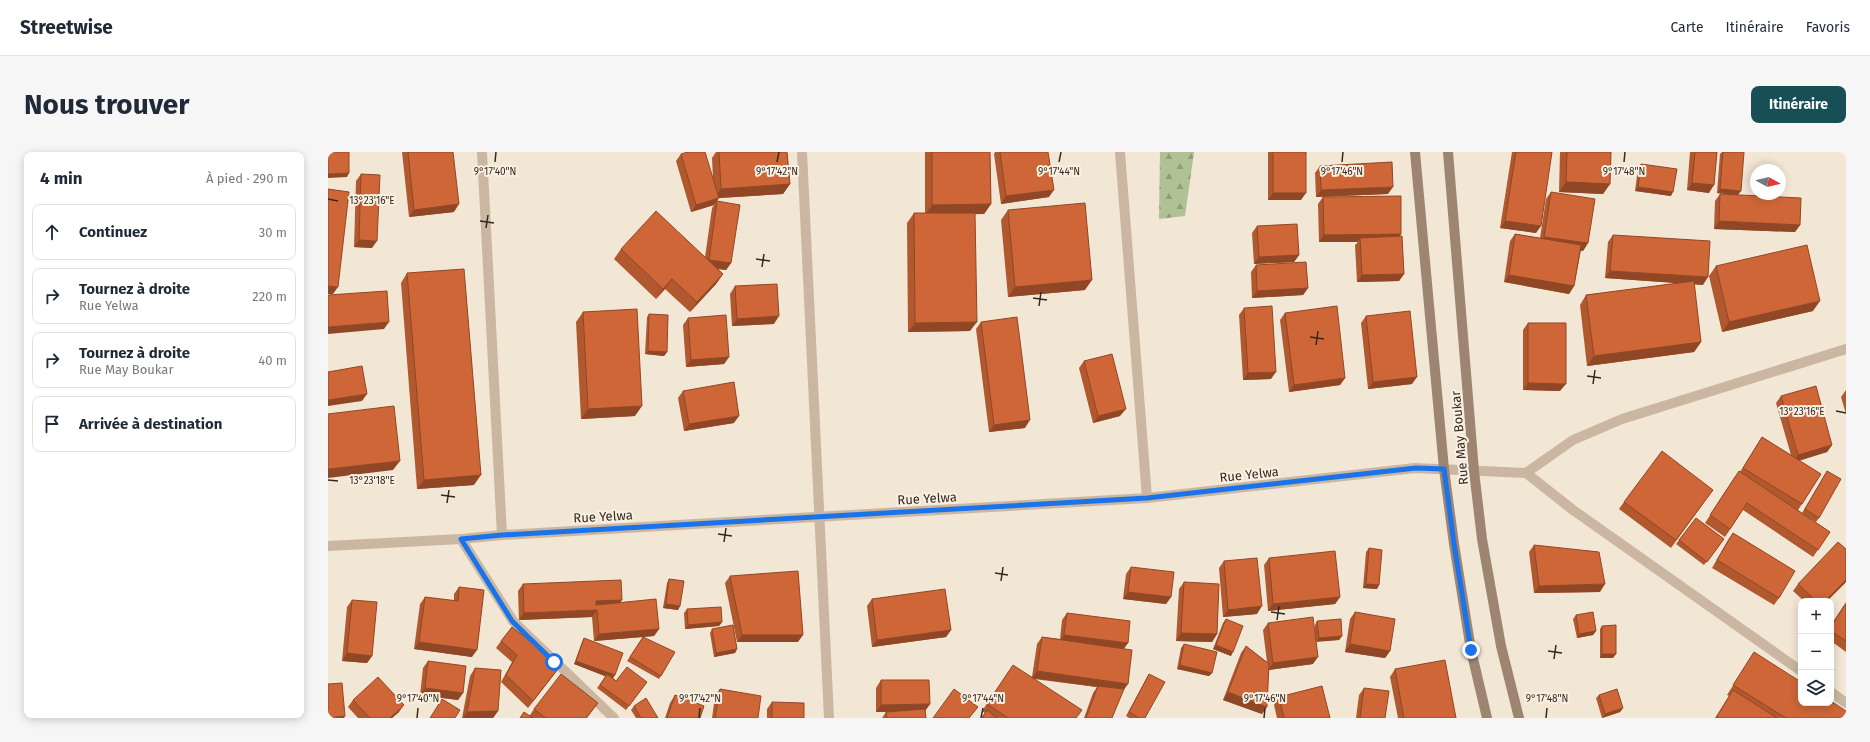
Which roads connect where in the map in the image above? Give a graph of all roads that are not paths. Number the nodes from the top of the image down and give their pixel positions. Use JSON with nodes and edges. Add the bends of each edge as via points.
{"nodes":[{"id":1,"x":482,"y":152,"type":"edge"},
{"id":2,"x":802,"y":152,"type":"edge"},
{"id":3,"x":1120,"y":152,"type":"edge"},
{"id":4,"x":1415,"y":152,"type":"edge"},
{"id":5,"x":1448,"y":152,"type":"edge"},
{"id":6,"x":1846,"y":349,"type":"edge"},
{"id":7,"x":1444,"y":469,"type":"junction"},
{"id":8,"x":1474,"y":471,"type":"junction"},
{"id":9,"x":1526,"y":473,"type":"junction"},
{"id":10,"x":1147,"y":498,"type":"junction"},
{"id":11,"x":821,"y":517,"type":"junction"},
{"id":12,"x":502,"y":535,"type":"junction"},
{"id":13,"x":461,"y":539,"type":"junction"},
{"id":14,"x":328,"y":546,"type":"edge"},
{"id":15,"x":1798,"y":668,"type":"edge"},
{"id":16,"x":1834,"y":694,"type":"edge"},
{"id":17,"x":1846,"y":702,"type":"edge"},
{"id":18,"x":614,"y":718,"type":"edge"},
{"id":19,"x":829,"y":718,"type":"edge"},
{"id":20,"x":1487,"y":718,"type":"edge"},
{"id":21,"x":1518,"y":718,"type":"edge"}],
"edges":[{"from":1,"to":12,"type":"street"},
{"from":2,"to":11,"type":"street"},
{"from":3,"to":10,"type":"street"},
{"from":4,"to":7,"type":"main road","name":"Rue May Boukar"},
{"from":5,"to":8,"type":"main road","name":"Rue May Boukar"},
{"from":6,"to":9,"type":"street","via":[[1622,419],[1573,440]]},
{"from":7,"to":8,"type":"street","name":"Rue Yelwa"},
{"from":7,"to":10,"type":"street","name":"Rue Yelwa","via":[[1416,468]]},
{"from":7,"to":20,"type":"main road","name":"Rue May Boukar","via":[[1471,650]]},
{"from":8,"to":9,"type":"street","name":"Rue Yelwa"},
{"from":8,"to":21,"type":"main road","name":"Rue May Boukar","via":[[1482,539],[1501,646]]},
{"from":9,"to":15,"type":"street","via":[[1573,510]]},
{"from":10,"to":11,"type":"street","name":"Rue Yelwa"},
{"from":11,"to":12,"type":"street","name":"Rue Yelwa"},
{"from":11,"to":19,"type":"street"},
{"from":12,"to":13,"type":"street","name":"Rue Yelwa"},
{"from":13,"to":14,"type":"street","name":"Rue Yelwa"},
{"from":13,"to":18,"type":"street","via":[[512,621]]},
{"from":16,"to":17,"type":"street"}]}
